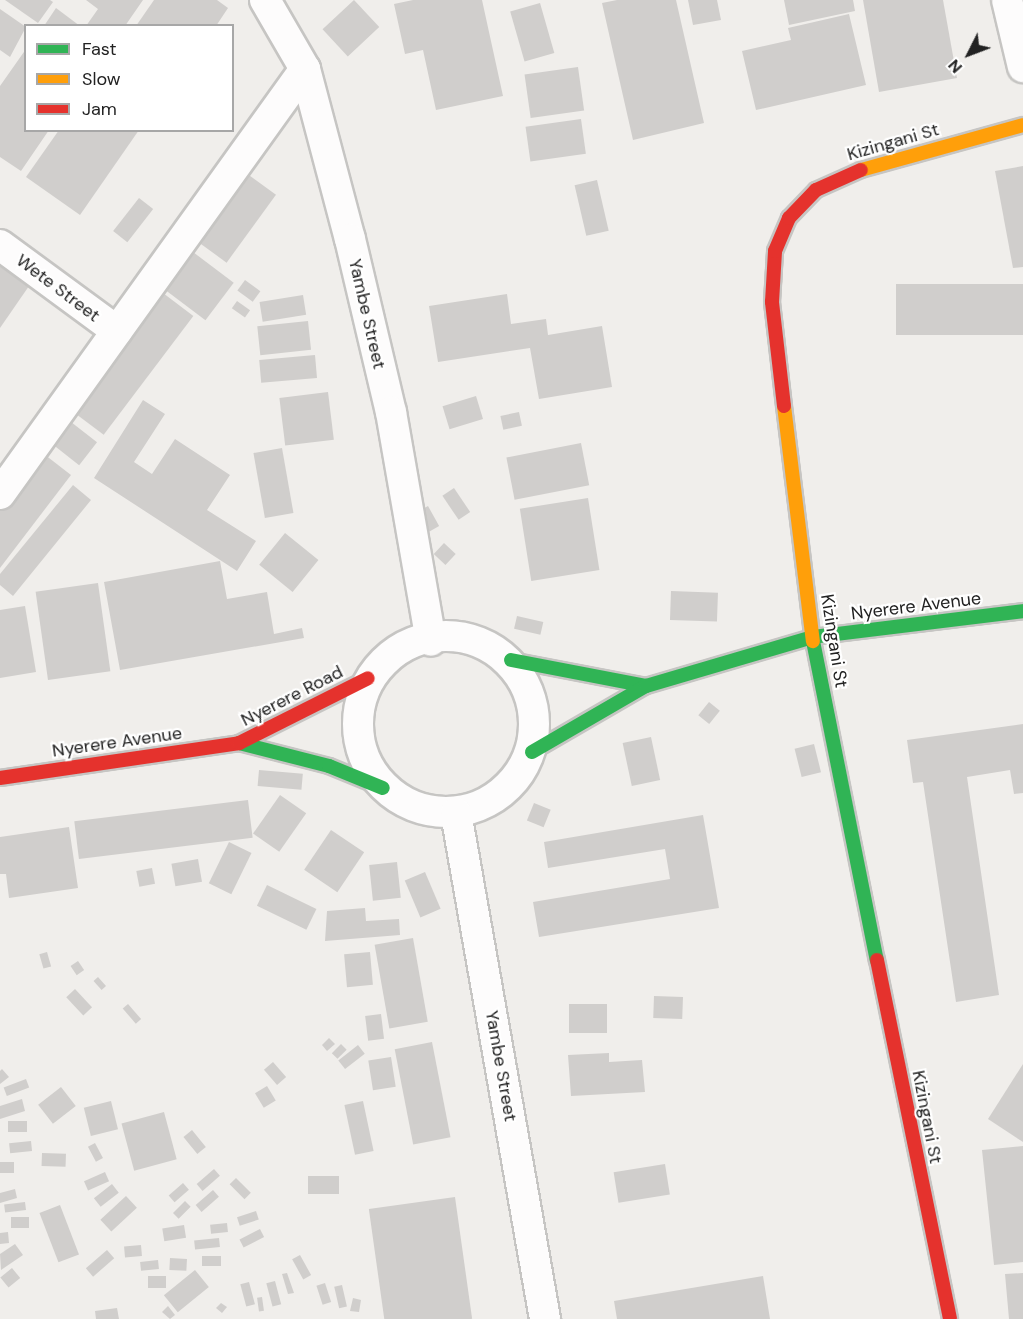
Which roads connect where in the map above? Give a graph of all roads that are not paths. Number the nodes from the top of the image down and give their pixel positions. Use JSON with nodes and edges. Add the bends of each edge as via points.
{"nodes":[{"id":1,"x":265,"y":0,"type":"edge"},
{"id":2,"x":1007,"y":0,"type":"edge"},
{"id":3,"x":1023,"y":67,"type":"edge"},
{"id":4,"x":305,"y":69,"type":"junction"},
{"id":5,"x":1023,"y":125,"type":"edge"},
{"id":6,"x":0,"y":245,"type":"edge"},
{"id":7,"x":117,"y":331,"type":"junction"},
{"id":8,"x":0,"y":494,"type":"edge"},
{"id":9,"x":1023,"y":611,"type":"edge"},
{"id":10,"x":812,"y":637,"type":"junction"},
{"id":11,"x":431,"y":640,"type":"junction"},
{"id":12,"x":511,"y":660,"type":"junction"},
{"id":13,"x":368,"y":678,"type":"junction"},
{"id":14,"x":646,"y":686,"type":"junction"},
{"id":15,"x":239,"y":743,"type":"junction"},
{"id":16,"x":532,"y":752,"type":"junction"},
{"id":17,"x":0,"y":778,"type":"edge"},
{"id":18,"x":383,"y":788,"type":"junction"},
{"id":19,"x":456,"y":813,"type":"junction"},
{"id":20,"x":545,"y":1319,"type":"edge"},
{"id":21,"x":950,"y":1319,"type":"edge"}],
"edges":[{"from":1,"to":4,"type":"street","name":"Yambe Street"},
{"from":2,"to":3,"type":"street"},
{"from":4,"to":7,"type":"street"},
{"from":4,"to":11,"type":"street","name":"Yambe Street","via":[[391,412]]},
{"from":5,"to":10,"type":"street","name":"Kizingani St","via":[[845,174],[816,190],[789,218],[780,240],[772,302]]},
{"from":6,"to":7,"type":"street","name":"Wete Street"},
{"from":7,"to":8,"type":"street"},
{"from":9,"to":10,"type":"street","name":"Nyerere Avenue"},
{"from":10,"to":14,"type":"street"},
{"from":10,"to":21,"type":"street","name":"Kizingani St"},
{"from":11,"to":12,"type":"street","via":[[470,636]]},
{"from":11,"to":13,"type":"street","via":[[392,651]]},
{"from":12,"to":14,"type":"street"},
{"from":12,"to":16,"type":"street","via":[[534,703]]},
{"from":13,"to":15,"type":"street","name":"Nyerere Road"},
{"from":13,"to":18,"type":"street","via":[[356,716],[362,755]]},
{"from":14,"to":16,"type":"street"},
{"from":15,"to":17,"type":"street","name":"Nyerere Avenue"},
{"from":15,"to":18,"type":"street","name":"Nyerere Road","via":[[329,766]]},
{"from":16,"to":19,"type":"street","via":[[503,794]]},
{"from":18,"to":19,"type":"street","via":[[417,809]]},
{"from":19,"to":20,"type":"street","name":"Yambe Street"}]}
